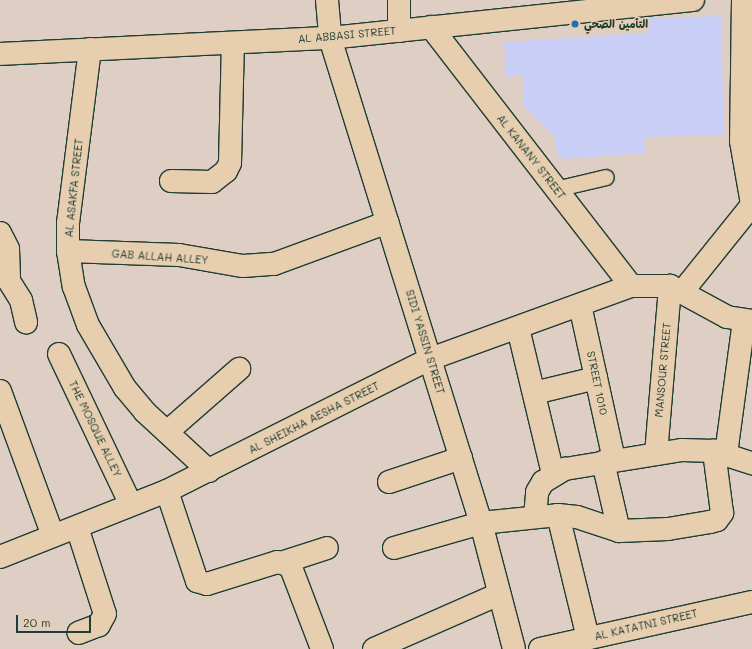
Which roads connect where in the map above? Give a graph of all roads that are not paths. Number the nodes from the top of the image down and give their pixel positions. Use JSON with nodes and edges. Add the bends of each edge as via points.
{"nodes":[{"id":1,"x":327,"y":0,"type":"edge"},
{"id":2,"x":399,"y":0,"type":"edge"},
{"id":3,"x":693,"y":0,"type":"edge"},
{"id":4,"x":743,"y":0,"type":"edge"},
{"id":5,"x":431,"y":27,"type":"junction"},
{"id":6,"x":399,"y":31,"type":"junction"},
{"id":7,"x":330,"y":38,"type":"junction"},
{"id":8,"x":233,"y":43,"type":"junction"},
{"id":9,"x":90,"y":49,"type":"junction"},
{"id":10,"x":0,"y":54,"type":"edge"},
{"id":11,"x":606,"y":177,"type":"dead end"},
{"id":12,"x":171,"y":181,"type":"dead end"},
{"id":13,"x":555,"y":189,"type":"junction"},
{"id":14,"x":752,"y":205,"type":"edge"},
{"id":15,"x":388,"y":222,"type":"junction"},
{"id":16,"x":0,"y":233,"type":"edge"},
{"id":17,"x":68,"y":252,"type":"junction"},
{"id":18,"x":630,"y":286,"type":"junction"},
{"id":19,"x":676,"y":289,"type":"junction"},
{"id":20,"x":580,"y":305,"type":"junction"},
{"id":21,"x":748,"y":320,"type":"edge"},
{"id":22,"x":26,"y":322,"type":"dead end"},
{"id":23,"x":518,"y":328,"type":"junction"},
{"id":24,"x":59,"y":354,"type":"dead end"},
{"id":25,"x":430,"y":359,"type":"junction"},
{"id":26,"x":239,"y":369,"type":"dead end"},
{"id":27,"x":596,"y":378,"type":"junction"},
{"id":28,"x":0,"y":391,"type":"edge"},
{"id":29,"x":534,"y":394,"type":"junction"},
{"id":30,"x":167,"y":432,"type":"junction"},
{"id":31,"x":720,"y":453,"type":"junction"},
{"id":32,"x":656,"y":454,"type":"junction"},
{"id":33,"x":461,"y":458,"type":"junction"},
{"id":34,"x":609,"y":461,"type":"junction"},
{"id":35,"x":752,"y":463,"type":"edge"},
{"id":36,"x":209,"y":471,"type":"junction"},
{"id":37,"x":553,"y":474,"type":"junction"},
{"id":38,"x":389,"y":482,"type":"dead end"},
{"id":39,"x":167,"y":491,"type":"junction"},
{"id":40,"x":131,"y":505,"type":"junction"},
{"id":41,"x":558,"y":515,"type":"junction"},
{"id":42,"x":535,"y":517,"type":"junction"},
{"id":43,"x":481,"y":523,"type":"junction"},
{"id":44,"x":77,"y":527,"type":"junction"},
{"id":45,"x":619,"y":531,"type":"junction"},
{"id":46,"x":53,"y":536,"type":"junction"},
{"id":47,"x":327,"y":548,"type":"dead end"},
{"id":48,"x":394,"y":548,"type":"dead end"},
{"id":49,"x":0,"y":557,"type":"edge"},
{"id":50,"x":284,"y":562,"type":"junction"},
{"id":51,"x":499,"y":594,"type":"junction"},
{"id":52,"x":752,"y":602,"type":"edge"},
{"id":53,"x":78,"y":633,"type":"dead end"},
{"id":54,"x":588,"y":638,"type":"junction"},
{"id":55,"x":550,"y":648,"type":"edge"},
{"id":56,"x":322,"y":649,"type":"edge"},
{"id":57,"x":374,"y":649,"type":"edge"},
{"id":58,"x":514,"y":649,"type":"edge"}],
"edges":[{"from":1,"to":7,"type":"street","name":"SIDI YASSIN STREET"},
{"from":2,"to":6,"type":"street"},
{"from":3,"to":5,"type":"street","name":"AL ABBASI STREET"},
{"from":4,"to":14,"type":"street","via":[[742,141]]},
{"from":5,"to":6,"type":"street","name":"AL ABBASI STREET"},
{"from":5,"to":13,"type":"street","name":"AL KANANY STREET"},
{"from":6,"to":7,"type":"street","name":"AL ABBASI STREET"},
{"from":7,"to":8,"type":"street","name":"AL ABBASI STREET"},
{"from":7,"to":15,"type":"street","name":"SIDI YASSIN STREET"},
{"from":8,"to":9,"type":"street","name":"AL ABBASI STREET"},
{"from":8,"to":12,"type":"street","via":[[230,163],[226,171],[212,182]]},
{"from":9,"to":10,"type":"street","name":"AL ABBASI STREET"},
{"from":9,"to":17,"type":"street","name":"AL ASAKFA STREET","via":[[68,222]]},
{"from":11,"to":13,"type":"lane"},
{"from":13,"to":18,"type":"street","name":"AL KANANY STREET"},
{"from":14,"to":19,"type":"street"},
{"from":15,"to":17,"type":"street","name":"GAB ALLAH ALLEY","via":[[274,264],[243,266],[179,256]]},
{"from":15,"to":25,"type":"street","name":"SIDI YASSIN STREET"},
{"from":16,"to":22,"type":"street","via":[[8,249],[9,281],[21,300]]},
{"from":17,"to":30,"type":"street","name":"AL ASAKFA STREET","via":[[74,287],[88,324],[103,353],[125,388],[145,412]]},
{"from":18,"to":19,"type":"street"},
{"from":18,"to":20,"type":"street","name":"AL SHEIKHA AESHA STREET"},
{"from":19,"to":21,"type":"street","via":[[727,317]]},
{"from":19,"to":32,"type":"street","name":"MANSOUR STREET"},
{"from":20,"to":23,"type":"street","name":"AL SHEIKHA AESHA STREET"},
{"from":20,"to":27,"type":"street","name":"STREET 1010"},
{"from":21,"to":31,"type":"street"},
{"from":23,"to":25,"type":"street","name":"AL SHEIKHA AESHA STREET"},
{"from":23,"to":29,"type":"street"},
{"from":24,"to":40,"type":"street","name":"THE MOSQUE ALLEY"},
{"from":25,"to":33,"type":"street","name":"SIDI YASSIN STREET"},
{"from":25,"to":36,"type":"street","name":"AL SHEIKHA AESHA STREET"},
{"from":26,"to":30,"type":"street"},
{"from":27,"to":29,"type":"street"},
{"from":27,"to":34,"type":"street","name":"STREET 1010"},
{"from":28,"to":46,"type":"street"},
{"from":29,"to":37,"type":"street"},
{"from":30,"to":36,"type":"street","name":"AL ASAKFA STREET"},
{"from":31,"to":32,"type":"street","via":[[682,450]]},
{"from":31,"to":35,"type":"street"},
{"from":31,"to":45,"type":"street","via":[[722,513],[717,520],[668,529]]},
{"from":32,"to":34,"type":"street"},
{"from":33,"to":38,"type":"street"},
{"from":33,"to":43,"type":"street","name":"SIDI YASSIN STREET"},
{"from":34,"to":37,"type":"street"},
{"from":34,"to":45,"type":"street","name":"STREET 1010"},
{"from":36,"to":39,"type":"street","name":"AL SHEIKHA AESHA STREET"},
{"from":37,"to":42,"type":"street","via":[[543,482],[537,492]]},
{"from":39,"to":40,"type":"street","name":"AL SHEIKHA AESHA STREET"},
{"from":39,"to":50,"type":"street","via":[[197,581],[206,584]]},
{"from":40,"to":44,"type":"street","name":"AL SHEIKHA AESHA STREET"},
{"from":41,"to":42,"type":"street"},
{"from":41,"to":45,"type":"street","via":[[577,517]]},
{"from":41,"to":54,"type":"street"},
{"from":42,"to":43,"type":"street"},
{"from":43,"to":48,"type":"street"},
{"from":43,"to":51,"type":"street","name":"SIDI YASSIN STREET"},
{"from":44,"to":46,"type":"street","name":"AL SHEIKHA AESHA STREET"},
{"from":44,"to":53,"type":"street","via":[[105,614],[99,624]]},
{"from":46,"to":49,"type":"street","name":"AL SHEIKHA AESHA STREET"},
{"from":47,"to":50,"type":"street"},
{"from":50,"to":56,"type":"street","via":[[294,571]]},
{"from":51,"to":57,"type":"street"},
{"from":51,"to":58,"type":"street","name":"SIDI YASSIN STREET"},
{"from":52,"to":54,"type":"street","name":"AL KATATNI STREET"},
{"from":54,"to":55,"type":"street","name":"AL KATATNI STREET"}]}
